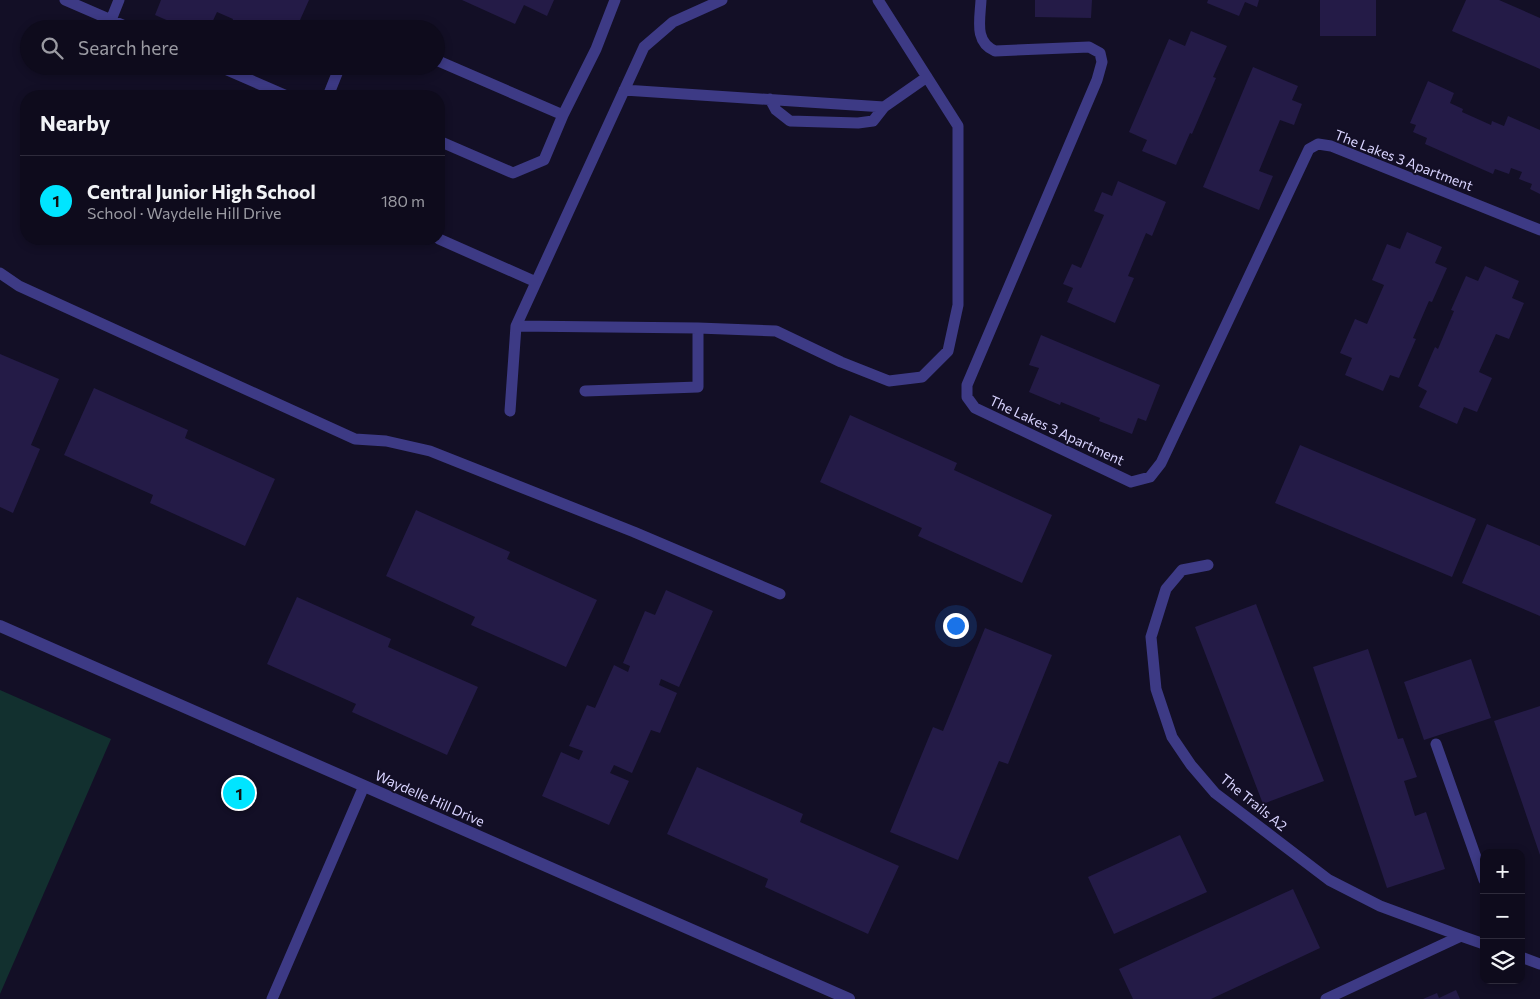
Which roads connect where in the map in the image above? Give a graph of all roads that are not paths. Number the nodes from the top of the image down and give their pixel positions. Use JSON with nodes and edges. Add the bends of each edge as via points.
{"nodes":[{"id":1,"x":65,"y":0,"type":"edge"},
{"id":2,"x":119,"y":0,"type":"edge"},
{"id":3,"x":615,"y":0,"type":"edge"},
{"id":4,"x":722,"y":0,"type":"edge"},
{"id":5,"x":878,"y":0,"type":"edge"},
{"id":6,"x":981,"y":0,"type":"edge"},
{"id":7,"x":111,"y":20,"type":"joint"},
{"id":8,"x":445,"y":64,"type":"edge"},
{"id":9,"x":239,"y":75,"type":"edge"},
{"id":10,"x":336,"y":75,"type":"edge"},
{"id":11,"x":927,"y":77,"type":"junction"},
{"id":12,"x":273,"y":90,"type":"edge"},
{"id":13,"x":330,"y":90,"type":"edge"},
{"id":14,"x":624,"y":90,"type":"junction"},
{"id":15,"x":770,"y":99,"type":"junction"},
{"id":16,"x":884,"y":107,"type":"junction"},
{"id":17,"x":562,"y":115,"type":"junction"},
{"id":18,"x":445,"y":144,"type":"edge"},
{"id":19,"x":1540,"y":230,"type":"edge"},
{"id":20,"x":445,"y":242,"type":"edge"},
{"id":21,"x":0,"y":274,"type":"edge"},
{"id":22,"x":536,"y":282,"type":"junction"},
{"id":23,"x":516,"y":326,"type":"junction"},
{"id":24,"x":698,"y":328,"type":"junction"},
{"id":25,"x":585,"y":391,"type":"dead end"},
{"id":26,"x":510,"y":411,"type":"dead end"},
{"id":27,"x":1208,"y":565,"type":"dead end"},
{"id":28,"x":780,"y":594,"type":"dead end"},
{"id":29,"x":0,"y":626,"type":"edge"},
{"id":30,"x":1436,"y":744,"type":"dead end"},
{"id":31,"x":364,"y":786,"type":"junction"},
{"id":32,"x":1480,"y":869,"type":"edge"},
{"id":33,"x":1461,"y":936,"type":"junction"},
{"id":34,"x":1480,"y":943,"type":"edge"},
{"id":35,"x":1525,"y":958,"type":"edge"},
{"id":36,"x":1540,"y":964,"type":"edge"},
{"id":37,"x":272,"y":999,"type":"edge"},
{"id":38,"x":848,"y":999,"type":"edge"},
{"id":39,"x":1326,"y":999,"type":"edge"}],
"edges":[{"from":1,"to":7,"type":"lane"},
{"from":2,"to":7,"type":"lane"},
{"from":3,"to":17,"type":"lane","via":[[596,49]]},
{"from":4,"to":14,"type":"lane","via":[[673,22],[644,47]]},
{"from":5,"to":11,"type":"lane"},
{"from":6,"to":19,"type":"lane","name":"The Lakes 3 Apartment","via":[[980,36],[986,47],[995,51],[1089,47],[1100,53],[1102,62],[967,385],[967,397],[975,408],[1131,482],[1150,477],[1161,463],[1309,149],[1318,144],[1331,146]]},
{"from":8,"to":17,"type":"lane"},
{"from":9,"to":12,"type":"lane"},
{"from":10,"to":13,"type":"lane"},
{"from":11,"to":16,"type":"lane"},
{"from":11,"to":24,"type":"lane","via":[[958,126],[958,306],[948,351],[922,377],[888,382],[776,331]]},
{"from":14,"to":15,"type":"lane"},
{"from":14,"to":22,"type":"lane"},
{"from":15,"to":16,"type":"lane"},
{"from":15,"to":16,"type":"lane","via":[[776,110],[790,121],[873,121]]},
{"from":17,"to":18,"type":"lane","via":[[544,160],[514,173]]},
{"from":20,"to":22,"type":"lane"},
{"from":21,"to":28,"type":"lane","via":[[19,286],[355,439],[386,441],[430,451]]},
{"from":22,"to":23,"type":"lane"},
{"from":23,"to":24,"type":"lane"},
{"from":23,"to":26,"type":"lane"},
{"from":24,"to":25,"type":"lane","via":[[698,387]]},
{"from":27,"to":33,"type":"lane","name":"The Trails A2","via":[[1182,570],[1166,588],[1151,636],[1156,690],[1172,737],[1191,766],[1215,794],[1329,880],[1380,906]]},
{"from":29,"to":31,"type":"street","name":"Waydelle Hill Drive"},
{"from":30,"to":32,"type":"lane"},
{"from":31,"to":37,"type":"lane"},
{"from":31,"to":38,"type":"street","name":"Waydelle Hill Drive"},
{"from":33,"to":34,"type":"lane","name":"The Trails A2"},
{"from":33,"to":39,"type":"lane"},
{"from":35,"to":36,"type":"lane"}]}
